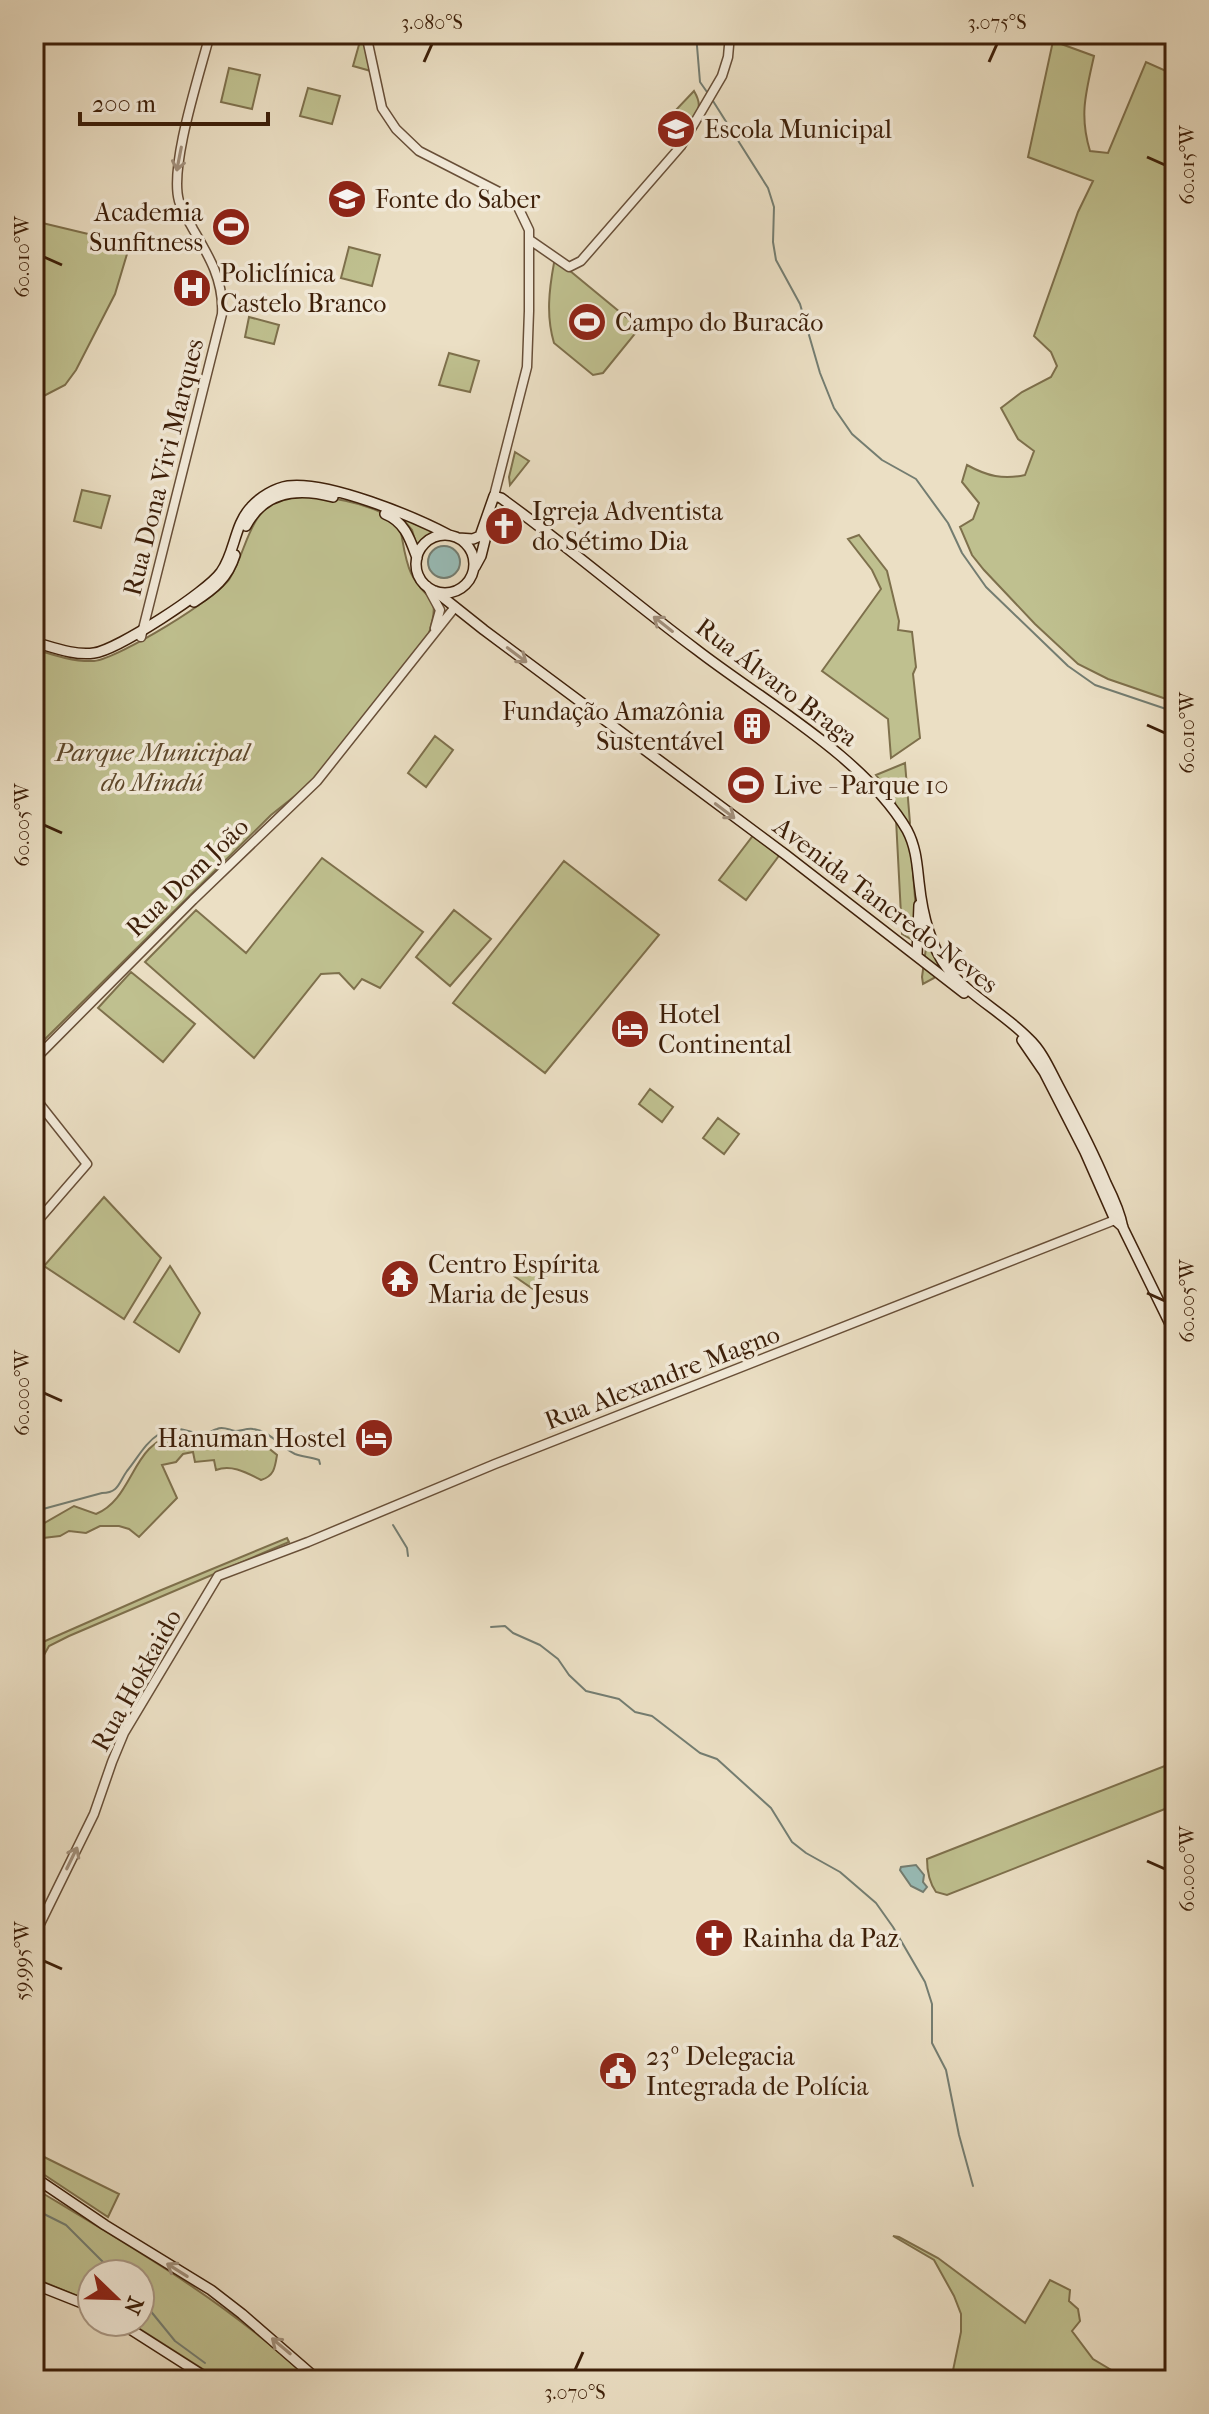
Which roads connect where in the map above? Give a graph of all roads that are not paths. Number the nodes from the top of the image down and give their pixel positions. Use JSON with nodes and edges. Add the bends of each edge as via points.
{"nodes":[{"id":1,"x":210,"y":34,"type":"edge"},
{"id":2,"x":366,"y":34,"type":"edge"},
{"id":3,"x":730,"y":34,"type":"edge"},
{"id":4,"x":530,"y":240,"type":"junction"},
{"id":5,"x":494,"y":496,"type":"junction"},
{"id":6,"x":491,"y":509,"type":"junction"},
{"id":7,"x":454,"y":537,"type":"junction"},
{"id":8,"x":417,"y":558,"type":"junction"},
{"id":9,"x":471,"y":576,"type":"junction"},
{"id":10,"x":431,"y":588,"type":"junction"},
{"id":11,"x":455,"y":607,"type":"junction"},
{"id":12,"x":142,"y":633,"type":"junction"},
{"id":13,"x":34,"y":645,"type":"edge"},
{"id":14,"x":425,"y":646,"type":"junction"},
{"id":15,"x":919,"y":886,"type":"junction"},
{"id":16,"x":917,"y":955,"type":"junction"},
{"id":17,"x":946,"y":967,"type":"joint"},
{"id":18,"x":34,"y":1060,"type":"edge"},
{"id":19,"x":34,"y":1097,"type":"edge"},
{"id":20,"x":1120,"y":1222,"type":"junction"},
{"id":21,"x":34,"y":1225,"type":"edge"},
{"id":22,"x":1175,"y":1334,"type":"edge"},
{"id":23,"x":218,"y":1576,"type":"joint"},
{"id":24,"x":34,"y":1936,"type":"edge"},
{"id":25,"x":34,"y":2177,"type":"edge"},
{"id":26,"x":34,"y":2284,"type":"edge"},
{"id":27,"x":76,"y":2301,"type":"edge"},
{"id":28,"x":144,"y":2338,"type":"edge"},
{"id":29,"x":210,"y":2380,"type":"edge"},
{"id":30,"x":318,"y":2380,"type":"edge"}],
"edges":[{"from":1,"to":12,"type":"street","name":"Rua Dona Vivi Marques","one_way":true,"via":[[178,160],[177,184],[179,201],[216,271],[222,314]]},
{"from":2,"to":4,"type":"street","via":[[382,108],[396,129],[419,151],[513,201]]},
{"from":3,"to":4,"type":"street","via":[[722,76],[681,146],[581,261],[569,267]]},
{"from":4,"to":5,"type":"street","via":[[527,367]]},
{"from":5,"to":6,"type":"main road","name":"Rua Dom João"},
{"from":15,"to":5,"type":"main road","name":"Rua Álvaro Braga","one_way":true,"via":[[917,855],[907,831],[864,775]]},
{"from":6,"to":7,"type":"main road","via":[[480,536]]},
{"from":6,"to":9,"type":"main road","name":"Rua Dom João"},
{"from":7,"to":8,"type":"main road","via":[[429,540]]},
{"from":7,"to":9,"type":"main road","via":[[471,553]]},
{"from":7,"to":12,"type":"main road","via":[[324,488],[284,486],[245,514],[213,581]]},
{"from":8,"to":10,"type":"main road","via":[[419,576]]},
{"from":8,"to":12,"type":"main road","via":[[405,529],[387,515],[322,494],[282,493],[249,520],[221,583]]},
{"from":9,"to":10,"type":"main road","via":[[454,591]]},
{"from":9,"to":11,"type":"main road","name":"Rua Dom João"},
{"from":10,"to":11,"type":"main road","name":"Avenida Tancredo Neves"},
{"from":10,"to":14,"type":"street","name":"Rua Dom João","via":[[440,610]]},
{"from":11,"to":14,"type":"street","name":"Rua Dom João"},
{"from":11,"to":16,"type":"main road","name":"Avenida Tancredo Neves","one_way":true},
{"from":12,"to":13,"type":"main road","via":[[90,654]]},
{"from":14,"to":18,"type":"street","name":"Rua Dom João","via":[[317,781]]},
{"from":15,"to":16,"type":"main road"},
{"from":15,"to":17,"type":"main road","name":"Rua Álvaro Braga","via":[[927,926]]},
{"from":16,"to":20,"type":"main road","name":"Avenida Tancredo Neves","via":[[1027,1045]]},
{"from":17,"to":20,"type":"main road","name":"Avenida Tancredo Neves","via":[[1032,1041],[1074,1115]]},
{"from":19,"to":21,"type":"street","via":[[87,1164]]},
{"from":20,"to":22,"type":"main road","name":"Avenida Tancredo Neves"},
{"from":20,"to":23,"type":"street","name":"Rua Alexandre Magno"},
{"from":24,"to":23,"type":"street","name":"Rua Hokkaido","one_way":true,"via":[[94,1814],[124,1733]]},
{"from":30,"to":25,"type":"main road","one_way":true,"via":[[211,2290]]},
{"from":26,"to":27,"type":"main road"},
{"from":28,"to":29,"type":"main road"}]}
